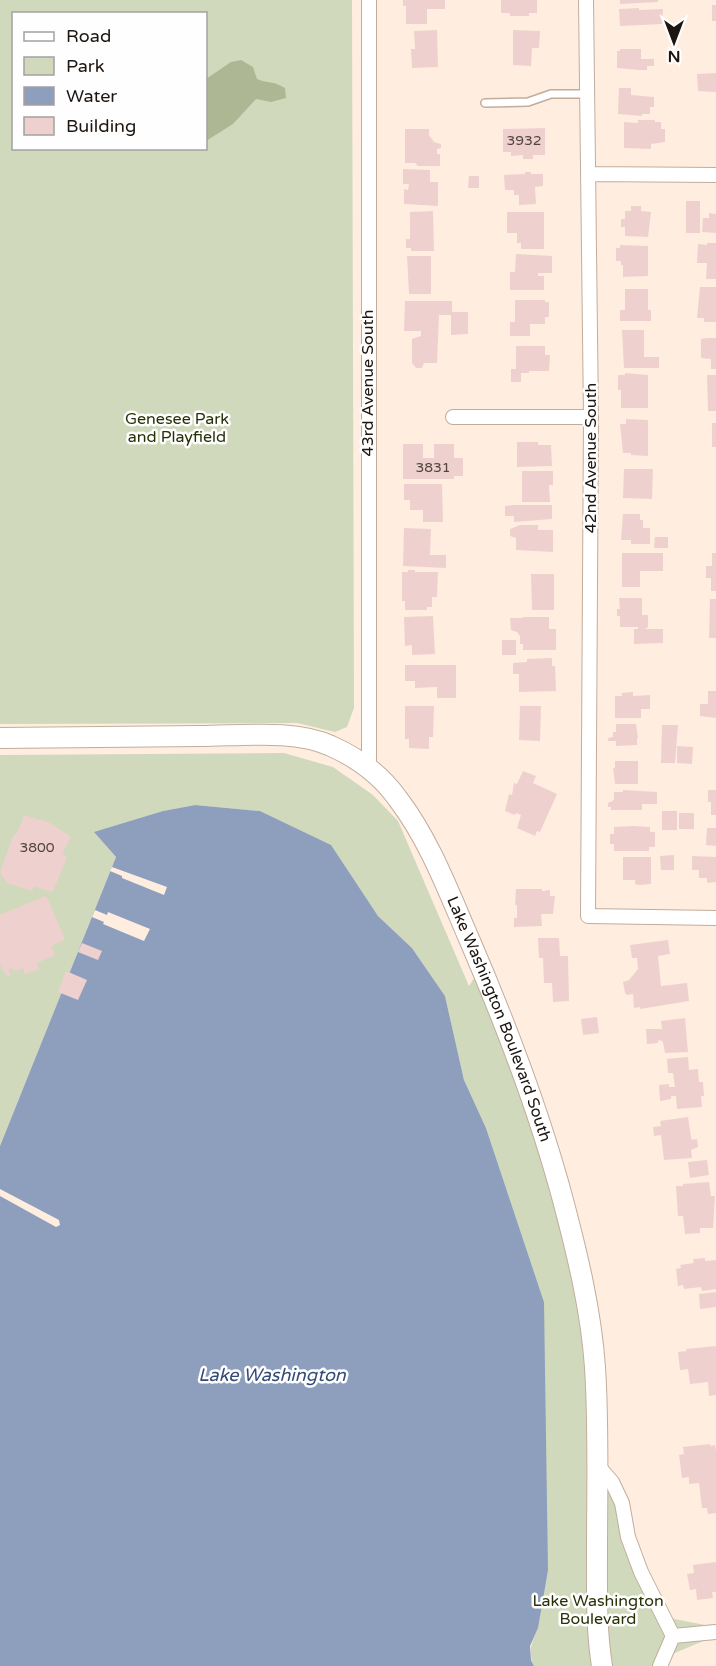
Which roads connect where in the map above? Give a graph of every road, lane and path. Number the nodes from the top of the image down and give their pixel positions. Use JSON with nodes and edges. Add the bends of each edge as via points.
{"nodes":[{"id":1,"x":369,"y":0,"type":"edge"},
{"id":2,"x":586,"y":0,"type":"edge"},
{"id":3,"x":587,"y":94,"type":"junction"},
{"id":4,"x":485,"y":103,"type":"dead end"},
{"id":5,"x":588,"y":174,"type":"junction"},
{"id":6,"x":716,"y":175,"type":"edge"},
{"id":7,"x":453,"y":417,"type":"dead end"},
{"id":8,"x":591,"y":417,"type":"junction"},
{"id":9,"x":0,"y":738,"type":"edge"},
{"id":10,"x":369,"y":767,"type":"junction"},
{"id":11,"x":716,"y":918,"type":"edge"},
{"id":12,"x":597,"y":1465,"type":"junction"},
{"id":13,"x":716,"y":1632,"type":"edge"},
{"id":14,"x":673,"y":1636,"type":"junction"},
{"id":15,"x":602,"y":1666,"type":"edge"},
{"id":16,"x":660,"y":1666,"type":"edge"}],
"edges":[{"from":1,"to":10,"type":"street","name":"43rd Avenue South"},
{"from":2,"to":3,"type":"street","name":"42nd Avenue South"},
{"from":3,"to":4,"type":"lane","via":[[551,94],[528,102]]},
{"from":3,"to":5,"type":"street","name":"42nd Avenue South"},
{"from":5,"to":6,"type":"street"},
{"from":5,"to":8,"type":"street","name":"42nd Avenue South"},
{"from":7,"to":8,"type":"street"},
{"from":8,"to":11,"type":"street","name":"42nd Avenue South","via":[[588,916]]},
{"from":9,"to":10,"type":"main road","name":"Lake Washington Boulevard South","via":[[297,737],[329,745]]},
{"from":10,"to":12,"type":"main road","name":"Lake Washington Boulevard South","via":[[398,798],[423,836],[530,1092],[587,1299],[595,1367]]},
{"from":12,"to":14,"type":"street","via":[[612,1482],[622,1503],[628,1537],[641,1572]]},
{"from":12,"to":15,"type":"main road","name":"Lake Washington Boulevard South","via":[[597,1635]]},
{"from":13,"to":14,"type":"street"},
{"from":14,"to":16,"type":"street"}]}
